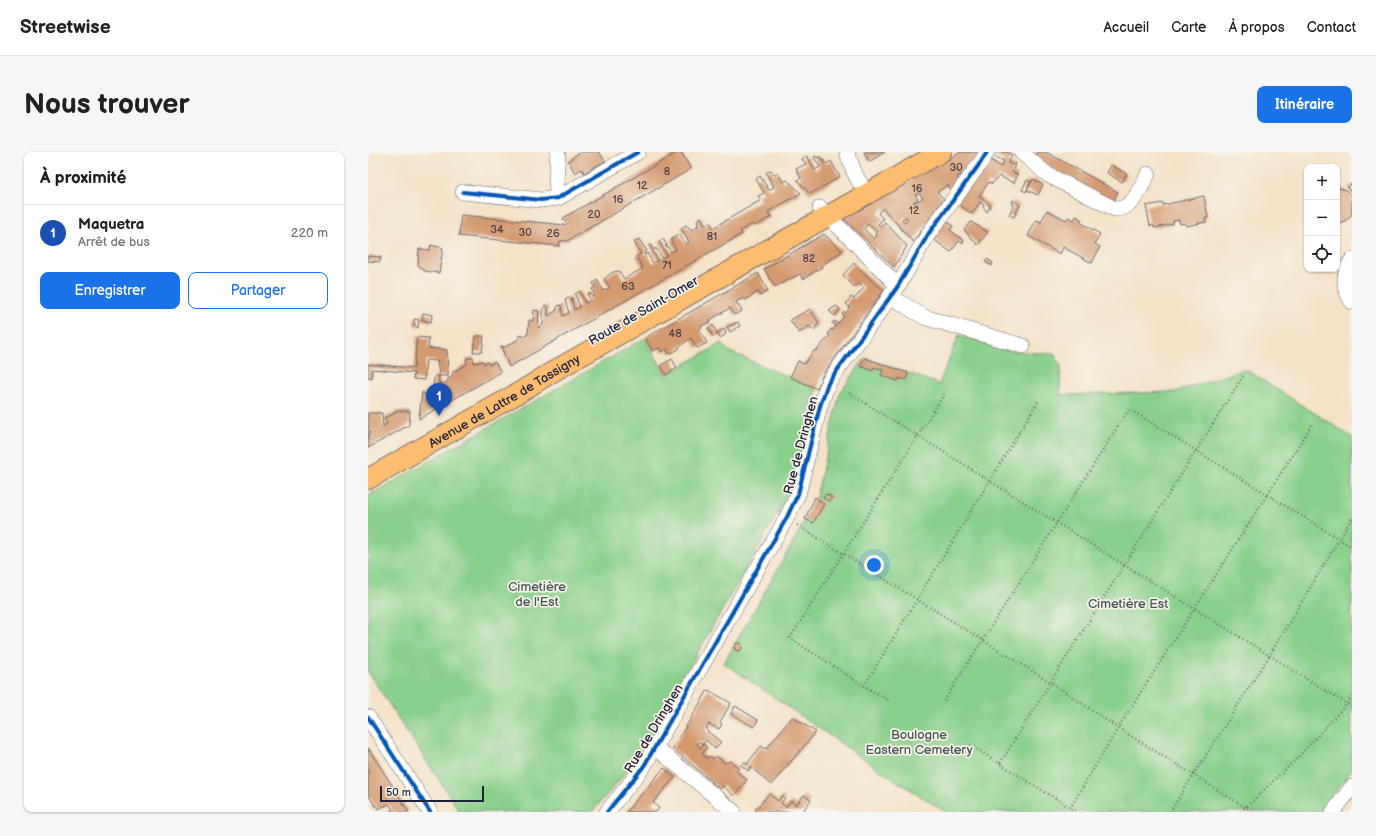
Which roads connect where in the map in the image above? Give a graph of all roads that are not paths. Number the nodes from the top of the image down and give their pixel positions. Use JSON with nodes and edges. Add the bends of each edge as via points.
{"nodes":[{"id":1,"x":558,"y":152,"type":"edge"},
{"id":2,"x":638,"y":152,"type":"edge"},
{"id":3,"x":847,"y":152,"type":"edge"},
{"id":4,"x":917,"y":152,"type":"edge"},
{"id":5,"x":941,"y":152,"type":"edge"},
{"id":6,"x":987,"y":152,"type":"edge"},
{"id":7,"x":1022,"y":152,"type":"edge"},
{"id":8,"x":1148,"y":174,"type":"dead end"},
{"id":9,"x":863,"y":190,"type":"junction"},
{"id":10,"x":464,"y":192,"type":"dead end"},
{"id":11,"x":558,"y":198,"type":"junction"},
{"id":12,"x":824,"y":212,"type":"junction"},
{"id":13,"x":1352,"y":260,"type":"edge"},
{"id":14,"x":894,"y":291,"type":"junction"},
{"id":15,"x":1352,"y":302,"type":"edge"},
{"id":16,"x":1023,"y":346,"type":"dead end"},
{"id":17,"x":368,"y":466,"type":"edge"},
{"id":18,"x":368,"y":479,"type":"edge"},
{"id":19,"x":368,"y":717,"type":"edge"},
{"id":20,"x":655,"y":747,"type":"junction"},
{"id":21,"x":1350,"y":794,"type":"edge"},
{"id":22,"x":430,"y":812,"type":"edge"},
{"id":23,"x":607,"y":812,"type":"edge"},
{"id":24,"x":734,"y":812,"type":"edge"},
{"id":25,"x":1333,"y":812,"type":"edge"}],
"edges":[{"from":1,"to":11,"type":"street"},
{"from":2,"to":11,"type":"street"},
{"from":3,"to":9,"type":"street"},
{"from":4,"to":9,"type":"main road","name":"Route de Saint-Omer"},
{"from":5,"to":9,"type":"main road","name":"Route de Saint-Omer"},
{"from":6,"to":14,"type":"street","name":"Rue de Dringhen","via":[[929,233]]},
{"from":7,"to":8,"type":"street","via":[[1048,175],[1115,209],[1123,208],[1131,202]]},
{"from":9,"to":12,"type":"main road","name":"Route de Saint-Omer"},
{"from":10,"to":11,"type":"street","via":[[541,200]]},
{"from":12,"to":14,"type":"street"},
{"from":12,"to":17,"type":"main road","name":"Route de Saint-Omer"},
{"from":12,"to":18,"type":"main road","name":"Avenue de Lattre de Tassigny"},
{"from":13,"to":15,"type":"street","via":[[1344,277],[1347,294]]},
{"from":14,"to":16,"type":"street","via":[[917,314],[931,320]]},
{"from":14,"to":20,"type":"street","name":"Rue de Dringhen","via":[[828,382],[798,494]]},
{"from":19,"to":22,"type":"street"},
{"from":20,"to":23,"type":"street","name":"Rue de Dringhen","via":[[644,766]]},
{"from":20,"to":24,"type":"street"},
{"from":21,"to":25,"type":"street"}]}
